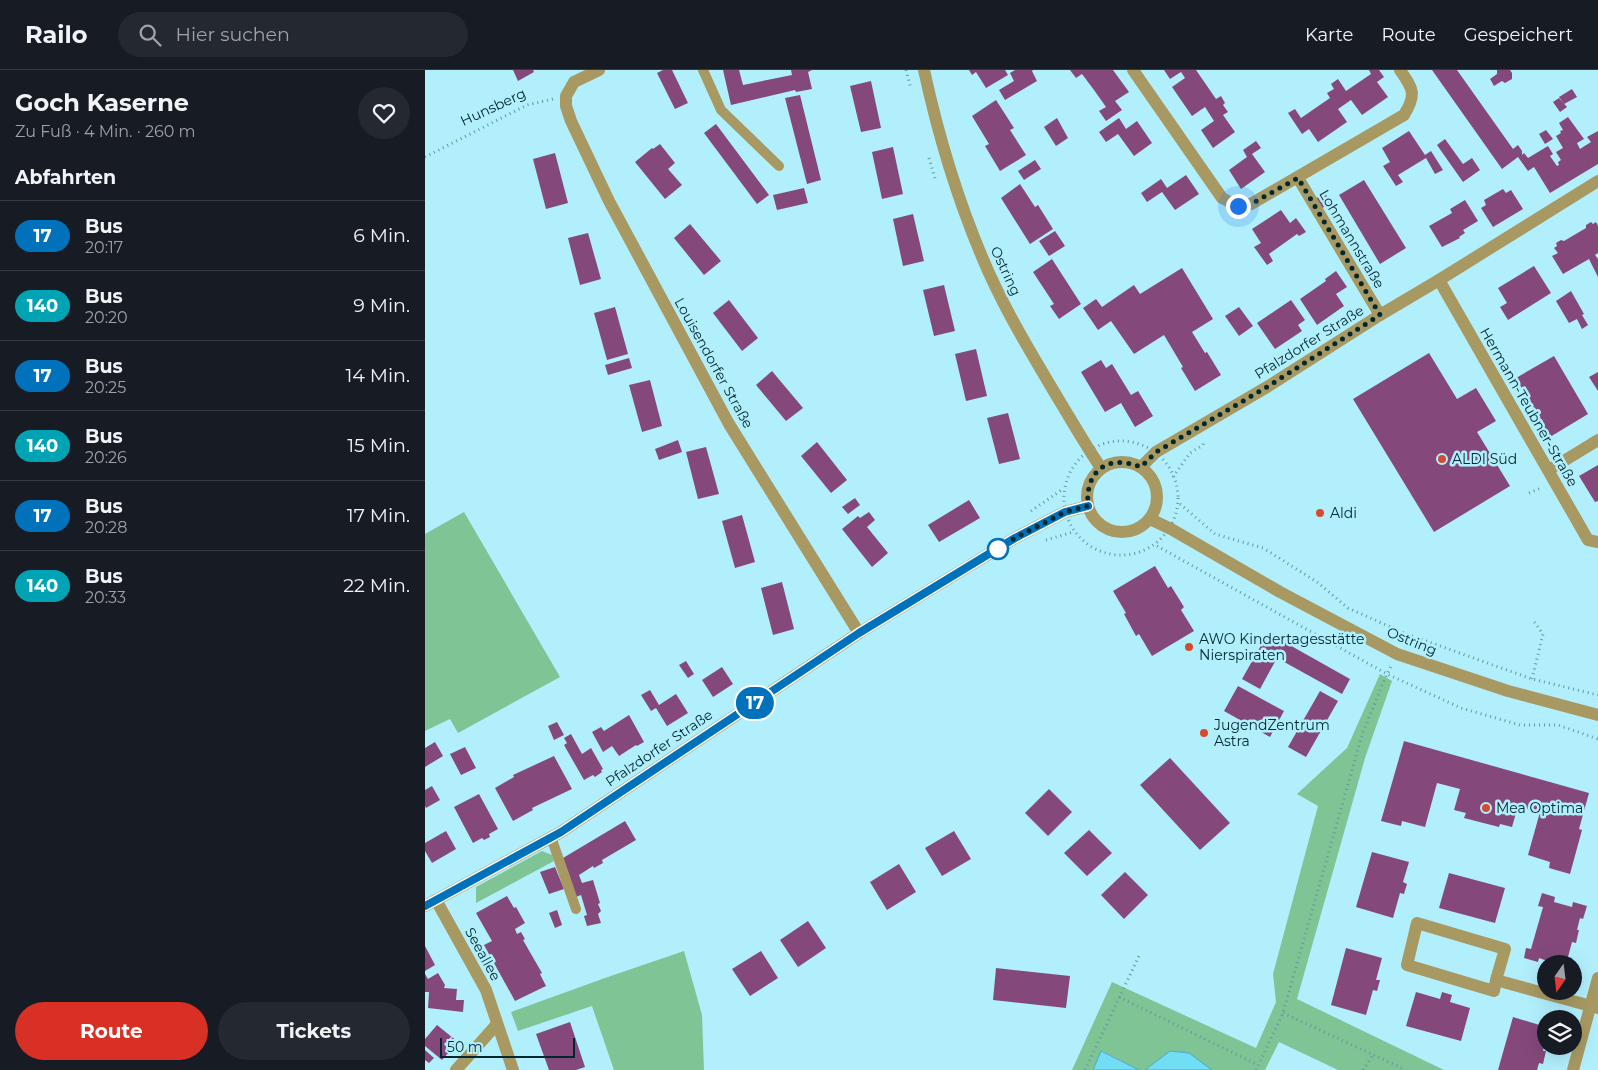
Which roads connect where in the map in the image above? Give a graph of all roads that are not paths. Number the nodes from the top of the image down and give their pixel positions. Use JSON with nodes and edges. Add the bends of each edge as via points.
{"nodes":[{"id":1,"x":599,"y":70,"type":"edge"},
{"id":2,"x":703,"y":70,"type":"edge"},
{"id":3,"x":924,"y":70,"type":"edge"},
{"id":4,"x":1133,"y":70,"type":"edge"},
{"id":5,"x":1400,"y":70,"type":"edge"},
{"id":6,"x":779,"y":166,"type":"dead end"},
{"id":7,"x":1298,"y":178,"type":"junction"},
{"id":8,"x":1598,"y":181,"type":"edge"},
{"id":9,"x":1439,"y":280,"type":"junction"},
{"id":10,"x":1380,"y":315,"type":"junction"},
{"id":11,"x":1598,"y":440,"type":"edge"},
{"id":12,"x":1141,"y":467,"type":"junction"},
{"id":13,"x":1101,"y":468,"type":"junction"},
{"id":14,"x":1549,"y":470,"type":"junction"},
{"id":15,"x":1088,"y":506,"type":"junction"},
{"id":16,"x":1150,"y":519,"type":"junction"},
{"id":17,"x":1598,"y":542,"type":"edge"},
{"id":18,"x":859,"y":633,"type":"junction"},
{"id":19,"x":1598,"y":715,"type":"edge"},
{"id":20,"x":551,"y":837,"type":"junction"},
{"id":21,"x":431,"y":903,"type":"edge"},
{"id":22,"x":576,"y":908,"type":"dead end"},
{"id":23,"x":1598,"y":978,"type":"edge"},
{"id":24,"x":1496,"y":980,"type":"junction"},
{"id":25,"x":1594,"y":1007,"type":"edge"},
{"id":26,"x":497,"y":1024,"type":"junction"},
{"id":27,"x":456,"y":1070,"type":"edge"},
{"id":28,"x":513,"y":1070,"type":"edge"},
{"id":29,"x":1573,"y":1070,"type":"edge"}],
"edges":[{"from":1,"to":18,"type":"street","name":"Louisendorfer Straße","via":[[574,82],[565,96],[571,121],[609,201],[729,424]]},
{"from":2,"to":6,"type":"lane","via":[[721,110]]},
{"from":3,"to":13,"type":"street","name":"Ostring","via":[[946,155],[989,274],[1023,340]]},
{"from":4,"to":7,"type":"street","via":[[1222,198],[1238,206],[1251,204]]},
{"from":5,"to":7,"type":"street","via":[[1411,87],[1412,102],[1404,115]]},
{"from":7,"to":10,"type":"street","name":"Lohmannstraße"},
{"from":8,"to":9,"type":"street","name":"Pfalzdorfer Straße"},
{"from":9,"to":10,"type":"street","name":"Pfalzdorfer Straße"},
{"from":9,"to":14,"type":"street","name":"Hermann-Teubner-Straße"},
{"from":10,"to":12,"type":"street","name":"Pfalzdorfer Straße","via":[[1156,452]]},
{"from":11,"to":14,"type":"street"},
{"from":12,"to":13,"type":"street","via":[[1128,462],[1114,462]]},
{"from":12,"to":16,"type":"street","via":[[1154,482],[1156,491],[1157,501]]},
{"from":13,"to":15,"type":"street","via":[[1090,481]]},
{"from":14,"to":17,"type":"street","name":"Hermann-Teubner-Straße","via":[[1588,540]]},
{"from":15,"to":16,"type":"street","via":[[1097,522],[1109,530],[1124,532],[1138,528]]},
{"from":15,"to":18,"type":"street","name":"Pfalzdorfer Straße","via":[[1065,512],[1015,538]]},
{"from":16,"to":19,"type":"street","name":"Ostring","via":[[1397,654],[1508,691]]},
{"from":18,"to":20,"type":"street","name":"Pfalzdorfer Straße"},
{"from":20,"to":21,"type":"street","name":"Pfalzdorfer Straße"},
{"from":20,"to":22,"type":"lane"},
{"from":21,"to":26,"type":"street","name":"Seeallee","via":[[486,990]]},
{"from":23,"to":25,"type":"street"},
{"from":24,"to":24,"type":"street","via":[[1494,991],[1407,965],[1417,923],[1505,949]]},
{"from":24,"to":25,"type":"street"},
{"from":25,"to":29,"type":"street"},
{"from":26,"to":27,"type":"street"},
{"from":26,"to":28,"type":"street","name":"Seeallee"}]}
